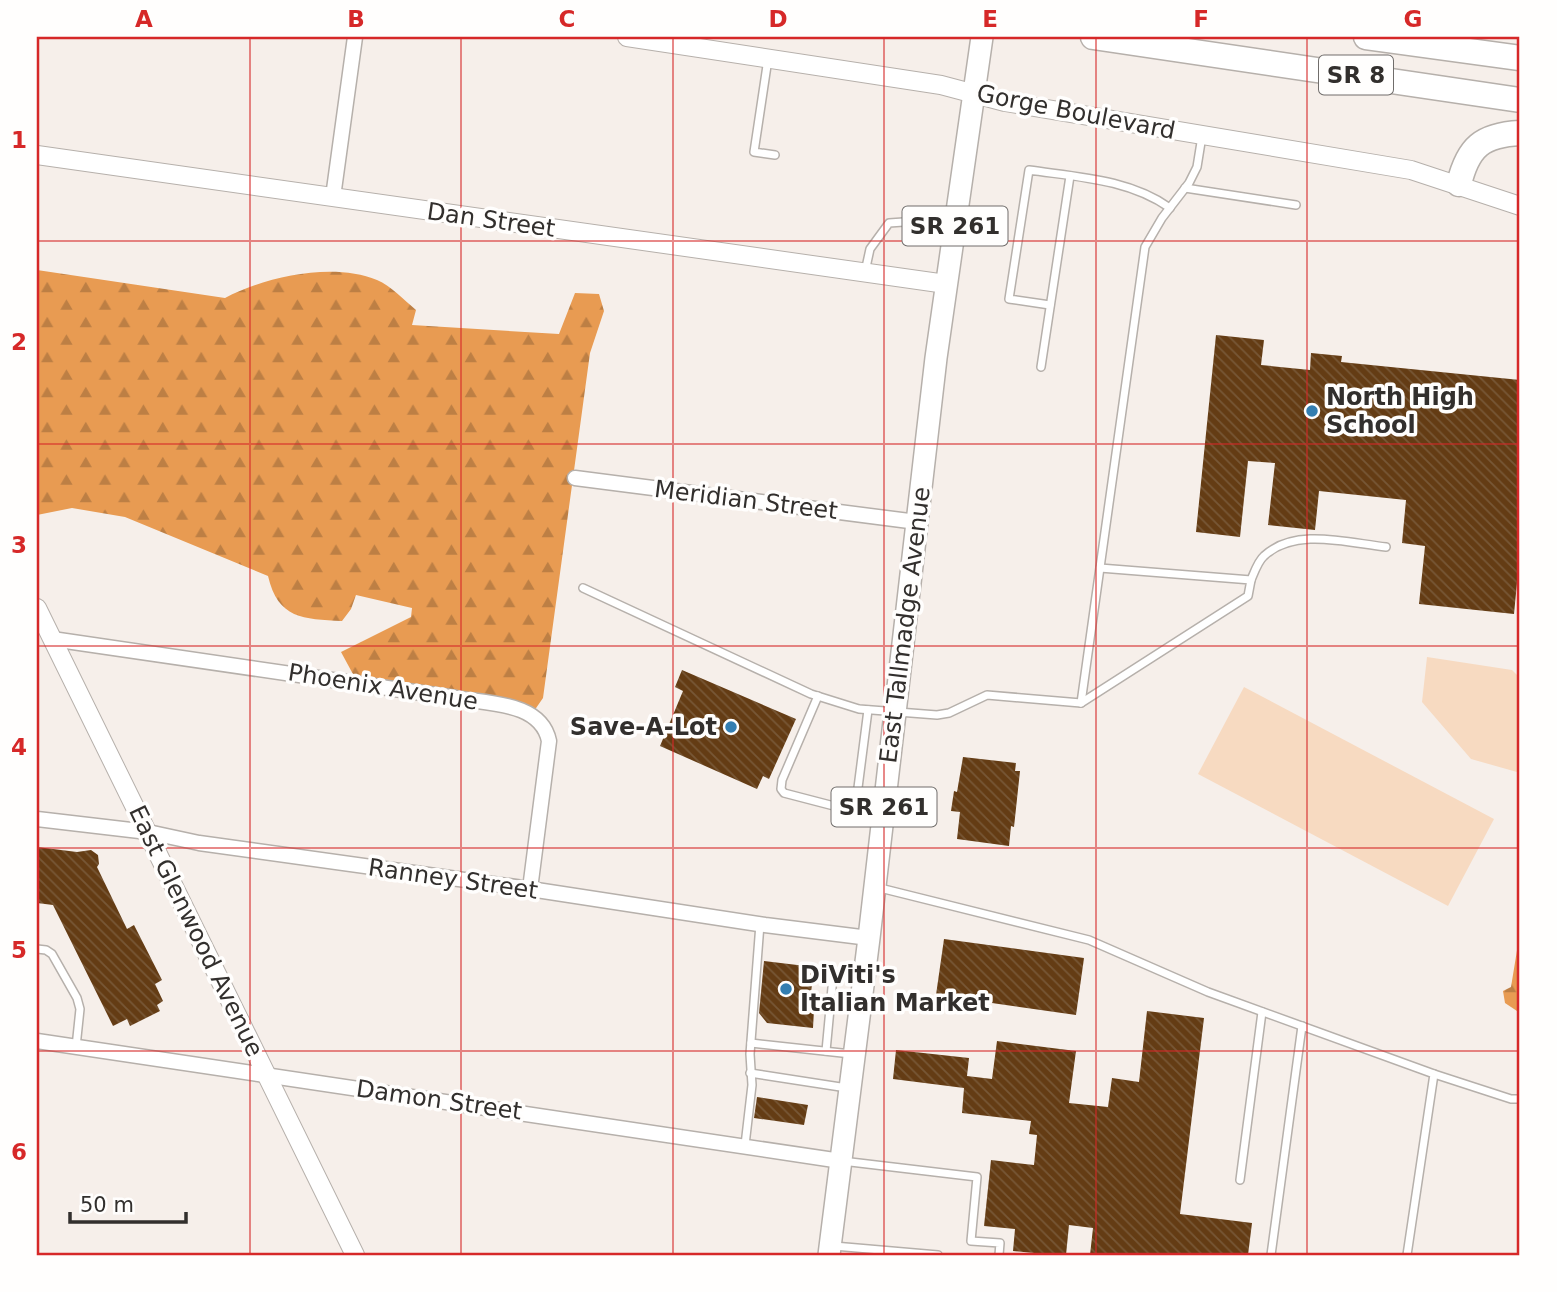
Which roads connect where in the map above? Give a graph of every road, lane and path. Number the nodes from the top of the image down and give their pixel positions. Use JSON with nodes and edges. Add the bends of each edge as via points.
{"nodes":[{"id":1,"x":355,"y":37,"type":"edge"},
{"id":2,"x":627,"y":37,"type":"edge"},
{"id":3,"x":1093,"y":37,"type":"edge"},
{"id":4,"x":1366,"y":37,"type":"edge"},
{"id":5,"x":981,"y":40,"type":"edge"},
{"id":6,"x":1520,"y":58,"type":"edge"},
{"id":7,"x":768,"y":59,"type":"junction"},
{"id":8,"x":975,"y":93,"type":"junction"},
{"id":9,"x":1520,"y":100,"type":"edge"},
{"id":10,"x":1520,"y":133,"type":"edge"},
{"id":11,"x":1202,"y":135,"type":"junction"},
{"id":12,"x":37,"y":155,"type":"edge"},
{"id":13,"x":775,"y":155,"type":"dead end"},
{"id":14,"x":1070,"y":176,"type":"junction"},
{"id":15,"x":1459,"y":184,"type":"junction"},
{"id":16,"x":1185,"y":188,"type":"junction"},
{"id":17,"x":333,"y":197,"type":"junction"},
{"id":18,"x":1296,"y":205,"type":"dead end"},
{"id":19,"x":1520,"y":206,"type":"edge"},
{"id":20,"x":1170,"y":208,"type":"junction"},
{"id":21,"x":955,"y":227,"type":"junction"},
{"id":22,"x":865,"y":272,"type":"junction"},
{"id":23,"x":946,"y":284,"type":"junction"},
{"id":24,"x":1050,"y":305,"type":"junction"},
{"id":25,"x":1041,"y":368,"type":"dead end"},
{"id":26,"x":575,"y":478,"type":"dead end"},
{"id":27,"x":917,"y":522,"type":"junction"},
{"id":28,"x":1386,"y":547,"type":"dead end"},
{"id":29,"x":1100,"y":568,"type":"junction"},
{"id":30,"x":1251,"y":580,"type":"junction"},
{"id":31,"x":583,"y":588,"type":"dead end"},
{"id":32,"x":37,"y":608,"type":"edge"},
{"id":33,"x":52,"y":639,"type":"junction"},
{"id":34,"x":818,"y":696,"type":"junction"},
{"id":35,"x":1081,"y":703,"type":"junction"},
{"id":36,"x":869,"y":710,"type":"junction"},
{"id":37,"x":895,"y":712,"type":"junction"},
{"id":38,"x":855,"y":811,"type":"junction"},
{"id":39,"x":883,"y":816,"type":"junction"},
{"id":40,"x":37,"y":819,"type":"edge"},
{"id":41,"x":148,"y":832,"type":"junction"},
{"id":42,"x":875,"y":887,"type":"junction"},
{"id":43,"x":530,"y":889,"type":"junction"},
{"id":44,"x":760,"y":924,"type":"junction"},
{"id":45,"x":869,"y":938,"type":"junction"},
{"id":46,"x":37,"y":949,"type":"edge"},
{"id":47,"x":866,"y":968,"type":"junction"},
{"id":48,"x":1262,"y":1012,"type":"junction"},
{"id":49,"x":1302,"y":1026,"type":"junction"},
{"id":50,"x":37,"y":1041,"type":"edge"},
{"id":51,"x":751,"y":1043,"type":"junction"},
{"id":52,"x":76,"y":1047,"type":"junction"},
{"id":53,"x":826,"y":1051,"type":"junction"},
{"id":54,"x":855,"y":1054,"type":"junction"},
{"id":55,"x":750,"y":1073,"type":"junction"},
{"id":56,"x":1434,"y":1074,"type":"junction"},
{"id":57,"x":267,"y":1075,"type":"junction"},
{"id":58,"x":850,"y":1088,"type":"junction"},
{"id":59,"x":1520,"y":1099,"type":"edge"},
{"id":60,"x":745,"y":1145,"type":"junction"},
{"id":61,"x":841,"y":1161,"type":"junction"},
{"id":62,"x":1240,"y":1180,"type":"dead end"},
{"id":63,"x":830,"y":1250,"type":"edge"},
{"id":64,"x":355,"y":1255,"type":"edge"},
{"id":65,"x":938,"y":1255,"type":"edge"},
{"id":66,"x":999,"y":1255,"type":"edge"},
{"id":67,"x":1271,"y":1255,"type":"edge"},
{"id":68,"x":1407,"y":1255,"type":"edge"}],
"edges":[{"from":1,"to":17,"type":"street"},
{"from":2,"to":7,"type":"street","name":"Gorge Boulevard"},
{"from":3,"to":9,"type":"highway","number":"SR 8"},
{"from":4,"to":6,"type":"highway","number":"SR 8"},
{"from":5,"to":8,"type":"main road","name":"East Tallmadge Avenue","number":"SR 261"},
{"from":7,"to":8,"type":"street","name":"Gorge Boulevard"},
{"from":7,"to":13,"type":"lane","via":[[754,152]]},
{"from":8,"to":11,"type":"street","name":"Gorge Boulevard"},
{"from":8,"to":21,"type":"main road","name":"East Tallmadge Avenue","number":"SR 261"},
{"from":10,"to":15,"type":"highway","via":[[1497,135],[1479,144],[1463,166]]},
{"from":11,"to":15,"type":"street","name":"Gorge Boulevard","via":[[1399,168]]},
{"from":11,"to":16,"type":"lane","via":[[1197,167]]},
{"from":12,"to":17,"type":"street","name":"Dan Street"},
{"from":14,"to":20,"type":"lane","via":[[1141,190]]},
{"from":14,"to":24,"type":"lane"},
{"from":14,"to":24,"type":"lane","via":[[1029,170],[1012,277],[1009,299]]},
{"from":15,"to":19,"type":"street","name":"Gorge Boulevard"},
{"from":16,"to":18,"type":"lane"},
{"from":16,"to":20,"type":"lane"},
{"from":17,"to":22,"type":"street","name":"Dan Street"},
{"from":20,"to":29,"type":"lane","via":[[1145,247]]},
{"from":21,"to":22,"type":"lane","via":[[918,221],[890,223],[870,249]]},
{"from":21,"to":23,"type":"main road","name":"East Tallmadge Avenue","number":"SR 261"},
{"from":22,"to":23,"type":"street","name":"Dan Street"},
{"from":23,"to":27,"type":"main road","name":"East Tallmadge Avenue","number":"SR 261"},
{"from":24,"to":25,"type":"lane"},
{"from":26,"to":27,"type":"street","name":"Meridian Street"},
{"from":27,"to":37,"type":"main road","name":"East Tallmadge Avenue","number":"SR 261"},
{"from":28,"to":30,"type":"lane","via":[[1315,539],[1286,542],[1262,557]]},
{"from":29,"to":30,"type":"lane"},
{"from":29,"to":35,"type":"lane"},
{"from":30,"to":35,"type":"lane","via":[[1248,596]]},
{"from":31,"to":34,"type":"lane"},
{"from":32,"to":33,"type":"street","name":"East Glenwood Avenue"},
{"from":33,"to":41,"type":"street","name":"East Glenwood Avenue"},
{"from":33,"to":43,"type":"street","name":"Phoenix Avenue","via":[[456,698],[516,708],[538,719],[547,729],[549,741]]},
{"from":34,"to":36,"type":"lane"},
{"from":34,"to":38,"type":"lane","via":[[781,789]]},
{"from":35,"to":37,"type":"lane","via":[[987,695],[949,713]]},
{"from":36,"to":37,"type":"lane"},
{"from":36,"to":38,"type":"lane"},
{"from":37,"to":39,"type":"main road","name":"East Tallmadge Avenue","number":"SR 261"},
{"from":38,"to":39,"type":"lane"},
{"from":39,"to":42,"type":"main road","name":"East Tallmadge Avenue","number":"SR 261"},
{"from":40,"to":41,"type":"street","name":"Ranney Street"},
{"from":41,"to":43,"type":"street","name":"Ranney Street"},
{"from":41,"to":57,"type":"street","name":"East Glenwood Avenue"},
{"from":42,"to":45,"type":"main road","name":"East Tallmadge Avenue","number":"SR 261"},
{"from":42,"to":48,"type":"lane","via":[[1089,940]]},
{"from":43,"to":44,"type":"street","name":"Ranney Street"},
{"from":44,"to":45,"type":"street","name":"Ranney Street"},
{"from":44,"to":51,"type":"lane"},
{"from":45,"to":47,"type":"main road","name":"East Tallmadge Avenue","number":"SR 261"},
{"from":46,"to":52,"type":"lane","via":[[52,954],[77,998]]},
{"from":47,"to":53,"type":"lane","via":[[833,978]]},
{"from":47,"to":54,"type":"main road","name":"East Tallmadge Avenue","number":"SR 261"},
{"from":48,"to":49,"type":"lane"},
{"from":48,"to":62,"type":"lane"},
{"from":49,"to":56,"type":"lane"},
{"from":49,"to":67,"type":"lane"},
{"from":50,"to":52,"type":"street","name":"Damon Street"},
{"from":51,"to":53,"type":"lane"},
{"from":51,"to":55,"type":"lane"},
{"from":52,"to":57,"type":"street","name":"Damon Street"},
{"from":53,"to":54,"type":"lane"},
{"from":54,"to":58,"type":"main road","name":"East Tallmadge Avenue","number":"SR 261"},
{"from":55,"to":58,"type":"lane"},
{"from":55,"to":60,"type":"lane"},
{"from":56,"to":59,"type":"lane"},
{"from":56,"to":68,"type":"lane"},
{"from":57,"to":60,"type":"street","name":"Damon Street"},
{"from":57,"to":64,"type":"street","name":"East Glenwood Avenue"},
{"from":58,"to":61,"type":"main road","name":"East Tallmadge Avenue","number":"SR 261"},
{"from":60,"to":61,"type":"street","name":"Damon Street"},
{"from":61,"to":63,"type":"main road","name":"East Tallmadge Avenue","number":"SR 261"},
{"from":61,"to":66,"type":"lane","via":[[977,1177],[971,1241],[1000,1243]]},
{"from":63,"to":65,"type":"lane"}]}
